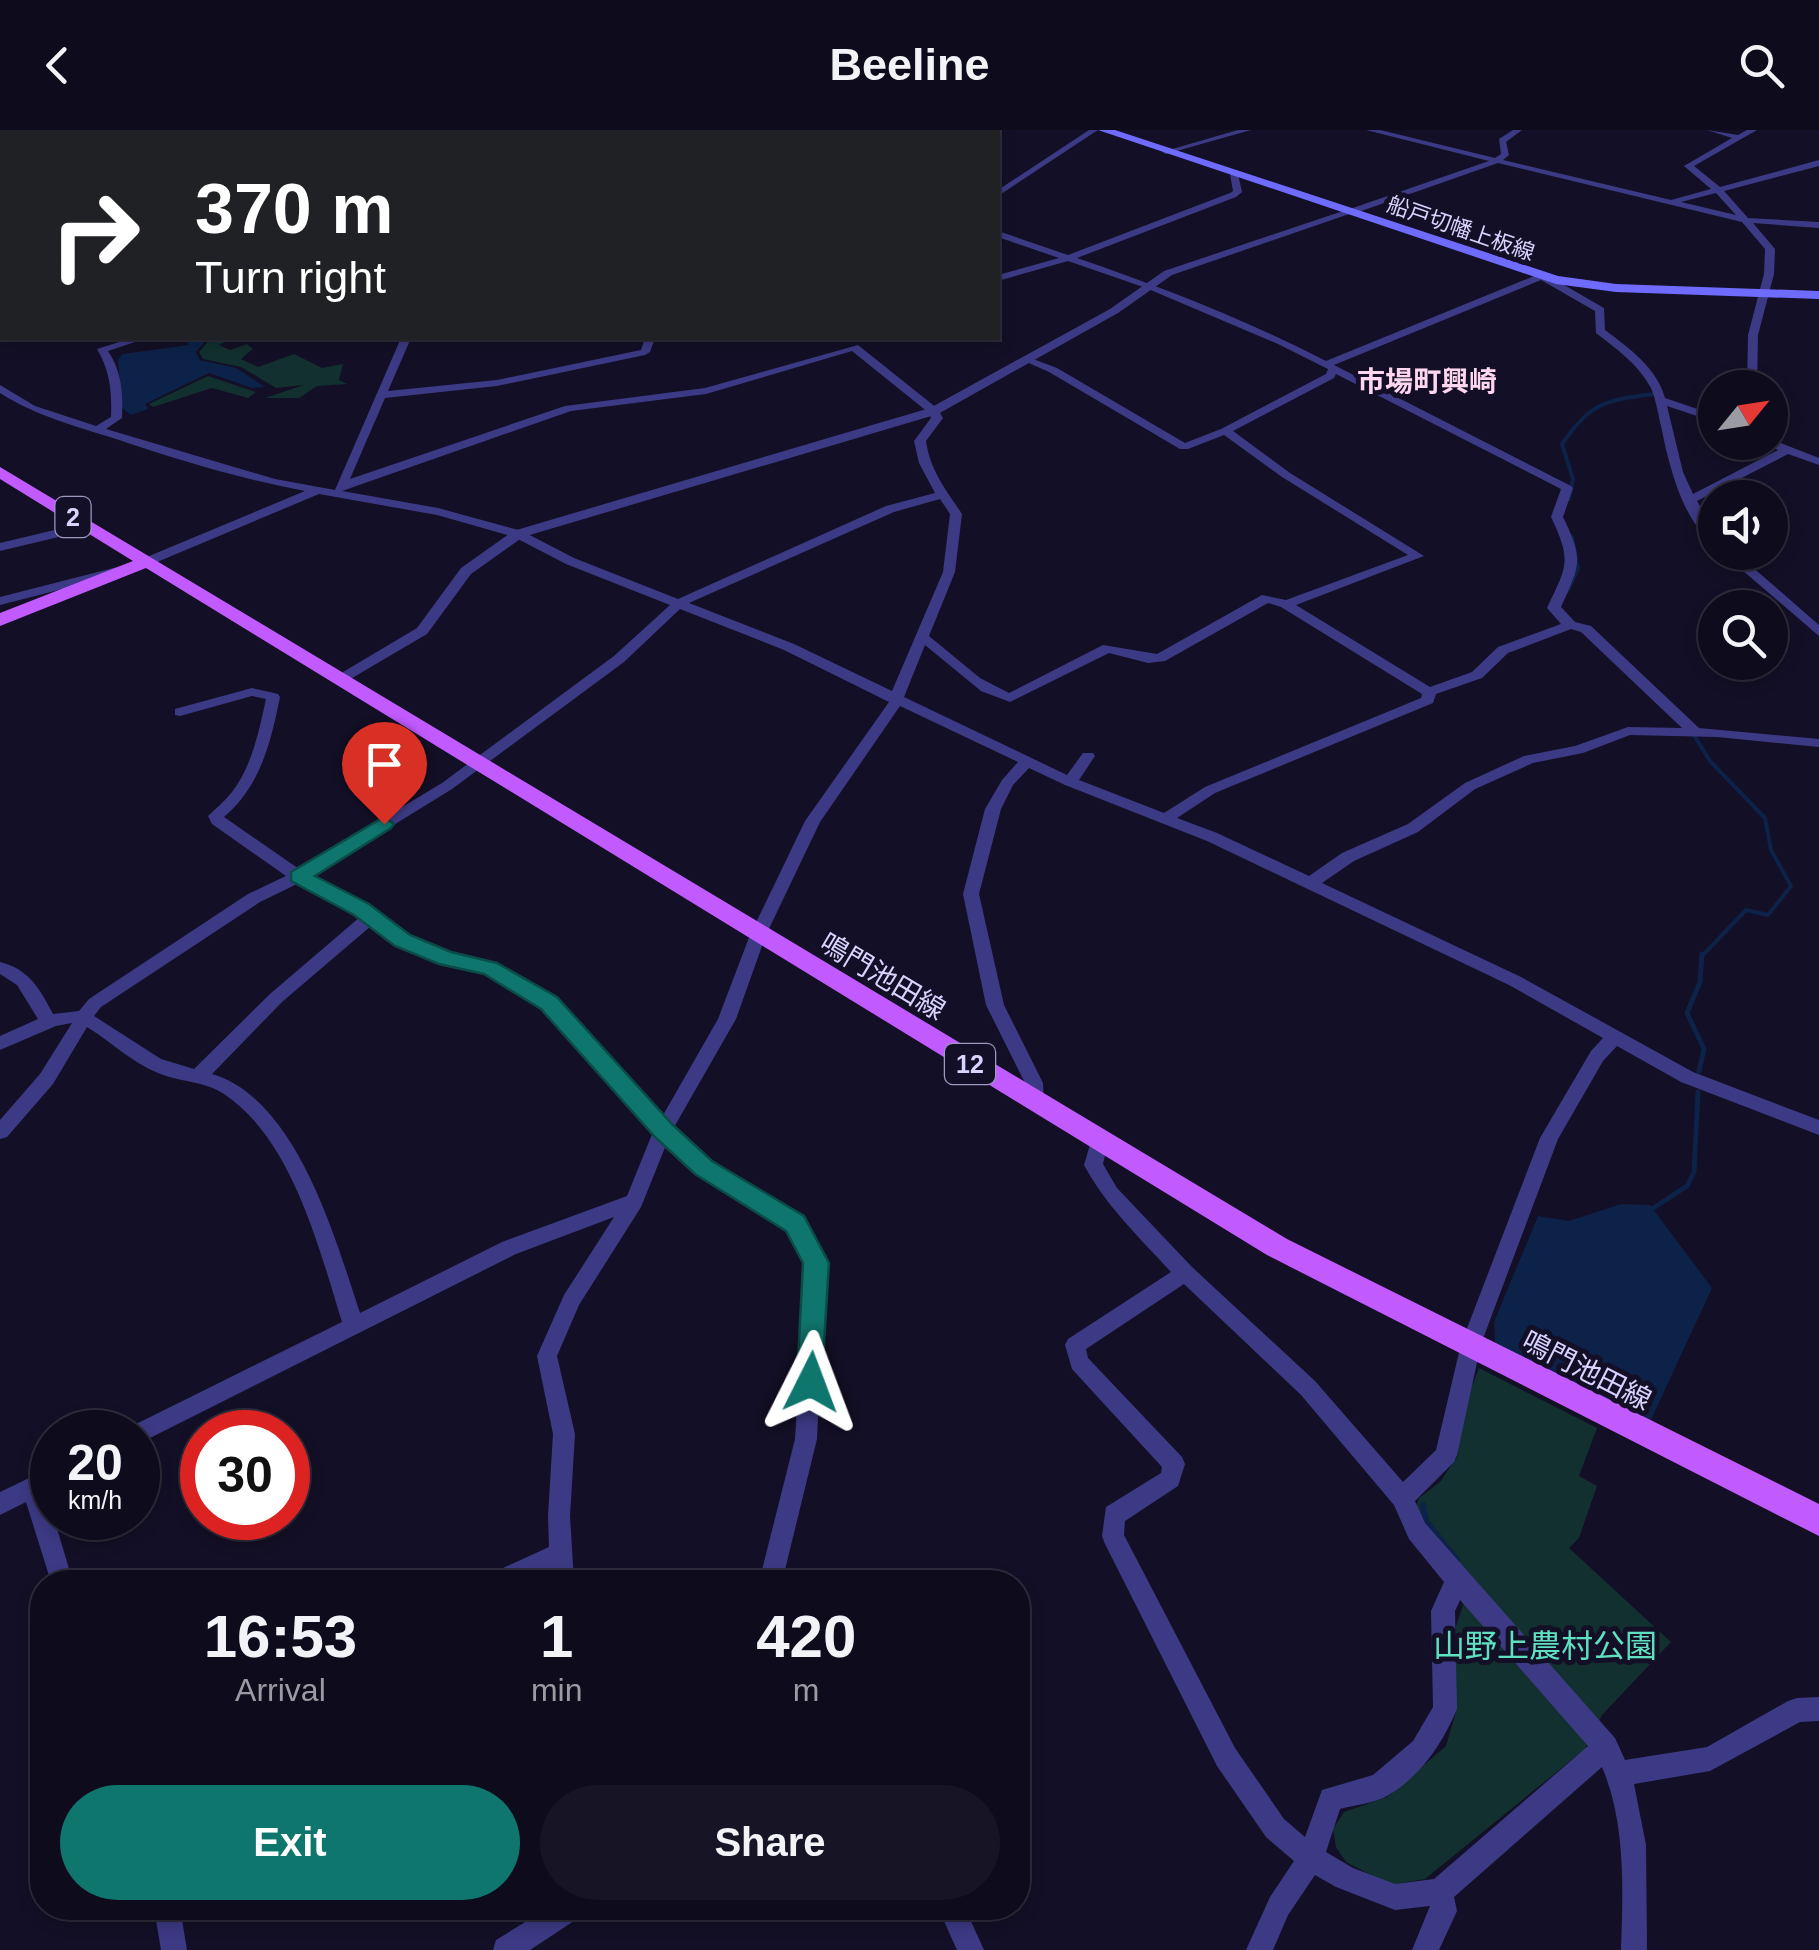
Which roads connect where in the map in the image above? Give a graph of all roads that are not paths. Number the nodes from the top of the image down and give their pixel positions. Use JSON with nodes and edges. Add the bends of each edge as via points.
{"nodes":[{"id":1,"x":1094,"y":130,"type":"edge"},
{"id":2,"x":1104,"y":130,"type":"edge"},
{"id":3,"x":1247,"y":130,"type":"edge"},
{"id":4,"x":1370,"y":130,"type":"edge"},
{"id":5,"x":1518,"y":130,"type":"edge"},
{"id":6,"x":1710,"y":130,"type":"edge"},
{"id":7,"x":1753,"y":130,"type":"edge"},
{"id":8,"x":1740,"y":138,"type":"junction"},
{"id":9,"x":1166,"y":152,"type":"junction"},
{"id":10,"x":1494,"y":162,"type":"junction"},
{"id":11,"x":1819,"y":163,"type":"edge"},
{"id":12,"x":1234,"y":174,"type":"junction"},
{"id":13,"x":1721,"y":192,"type":"junction"},
{"id":14,"x":1000,"y":193,"type":"edge"},
{"id":15,"x":1664,"y":202,"type":"junction"},
{"id":16,"x":1350,"y":212,"type":"junction"},
{"id":17,"x":1744,"y":220,"type":"junction"},
{"id":18,"x":1819,"y":225,"type":"edge"},
{"id":19,"x":1000,"y":235,"type":"edge"},
{"id":20,"x":1066,"y":258,"type":"junction"},
{"id":21,"x":1542,"y":276,"type":"junction"},
{"id":22,"x":1000,"y":277,"type":"edge"},
{"id":23,"x":1149,"y":286,"type":"junction"},
{"id":24,"x":1763,"y":293,"type":"junction"},
{"id":25,"x":1819,"y":295,"type":"edge"},
{"id":26,"x":134,"y":340,"type":"edge"},
{"id":27,"x":405,"y":340,"type":"edge"},
{"id":28,"x":649,"y":340,"type":"edge"},
{"id":29,"x":855,"y":342,"type":"edge"},
{"id":30,"x":1025,"y":359,"type":"junction"},
{"id":31,"x":1330,"y":367,"type":"junction"},
{"id":32,"x":1752,"y":370,"type":"edge"},
{"id":33,"x":0,"y":388,"type":"edge"},
{"id":34,"x":383,"y":395,"type":"junction"},
{"id":35,"x":1663,"y":401,"type":"junction"},
{"id":36,"x":934,"y":411,"type":"junction"},
{"id":37,"x":1698,"y":413,"type":"edge"},
{"id":38,"x":97,"y":430,"type":"junction"},
{"id":39,"x":1225,"y":431,"type":"junction"},
{"id":40,"x":1788,"y":451,"type":"edge"},
{"id":41,"x":1767,"y":460,"type":"edge"},
{"id":42,"x":1819,"y":462,"type":"edge"},
{"id":43,"x":0,"y":472,"type":"edge"},
{"id":44,"x":331,"y":490,"type":"junction"},
{"id":45,"x":938,"y":496,"type":"junction"},
{"id":46,"x":1690,"y":500,"type":"junction"},
{"id":47,"x":1698,"y":513,"type":"edge"},
{"id":48,"x":88,"y":526,"type":"junction"},
{"id":49,"x":518,"y":534,"type":"junction"},
{"id":50,"x":0,"y":547,"type":"edge"},
{"id":51,"x":136,"y":565,"type":"junction"},
{"id":52,"x":1748,"y":570,"type":"edge"},
{"id":53,"x":0,"y":601,"type":"edge"},
{"id":54,"x":679,"y":602,"type":"junction"},
{"id":55,"x":1286,"y":604,"type":"junction"},
{"id":56,"x":0,"y":620,"type":"edge"},
{"id":57,"x":1572,"y":625,"type":"junction"},
{"id":58,"x":1819,"y":632,"type":"edge"},
{"id":59,"x":923,"y":638,"type":"junction"},
{"id":60,"x":341,"y":678,"type":"junction"},
{"id":61,"x":1429,"y":692,"type":"junction"},
{"id":62,"x":896,"y":701,"type":"junction"},
{"id":63,"x":180,"y":712,"type":"dead end"},
{"id":64,"x":1696,"y":732,"type":"junction"},
{"id":65,"x":1819,"y":743,"type":"edge"},
{"id":66,"x":1088,"y":756,"type":"dead end"},
{"id":67,"x":1027,"y":761,"type":"junction"},
{"id":68,"x":474,"y":764,"type":"junction"},
{"id":69,"x":1070,"y":782,"type":"junction"},
{"id":70,"x":1166,"y":818,"type":"junction"},
{"id":71,"x":299,"y":876,"type":"junction"},
{"id":72,"x":1310,"y":883,"type":"junction"},
{"id":73,"x":371,"y":917,"type":"junction"},
{"id":74,"x":758,"y":935,"type":"junction"},
{"id":75,"x":0,"y":968,"type":"edge"},
{"id":76,"x":81,"y":1016,"type":"junction"},
{"id":77,"x":47,"y":1020,"type":"junction"},
{"id":78,"x":1614,"y":1037,"type":"junction"},
{"id":79,"x":0,"y":1043,"type":"edge"},
{"id":80,"x":198,"y":1077,"type":"junction"},
{"id":81,"x":1035,"y":1104,"type":"junction"},
{"id":82,"x":1819,"y":1128,"type":"edge"},
{"id":83,"x":663,"y":1130,"type":"junction"},
{"id":84,"x":0,"y":1132,"type":"edge"},
{"id":85,"x":1100,"y":1143,"type":"junction"},
{"id":86,"x":634,"y":1201,"type":"junction"},
{"id":87,"x":1185,"y":1273,"type":"junction"},
{"id":88,"x":354,"y":1326,"type":"junction"},
{"id":89,"x":1471,"y":1344,"type":"junction"},
{"id":90,"x":160,"y":1423,"type":"edge"},
{"id":91,"x":30,"y":1489,"type":"edge"},
{"id":92,"x":1402,"y":1498,"type":"junction"},
{"id":93,"x":0,"y":1504,"type":"edge"},
{"id":94,"x":1819,"y":1521,"type":"edge"},
{"id":95,"x":54,"y":1540,"type":"edge"},
{"id":96,"x":560,"y":1553,"type":"junction"},
{"id":97,"x":60,"y":1570,"type":"edge"},
{"id":98,"x":524,"y":1570,"type":"edge"},
{"id":99,"x":561,"y":1570,"type":"edge"},
{"id":100,"x":774,"y":1570,"type":"edge"},
{"id":101,"x":1457,"y":1580,"type":"junction"},
{"id":102,"x":1819,"y":1709,"type":"edge"},
{"id":103,"x":1606,"y":1747,"type":"junction"},
{"id":104,"x":1622,"y":1772,"type":"junction"},
{"id":105,"x":1311,"y":1858,"type":"junction"},
{"id":106,"x":1440,"y":1892,"type":"junction"},
{"id":107,"x":169,"y":1920,"type":"edge"},
{"id":108,"x":552,"y":1920,"type":"edge"},
{"id":109,"x":957,"y":1920,"type":"edge"},
{"id":110,"x":174,"y":1950,"type":"edge"},
{"id":111,"x":506,"y":1950,"type":"edge"},
{"id":112,"x":971,"y":1950,"type":"edge"},
{"id":113,"x":1258,"y":1950,"type":"edge"},
{"id":114,"x":1425,"y":1950,"type":"edge"},
{"id":115,"x":1634,"y":1950,"type":"edge"}],
"edges":[{"from":1,"to":14,"type":"street"},
{"from":2,"to":9,"type":"main road","name":"船戸切幡上板線"},
{"from":3,"to":9,"type":"street"},
{"from":4,"to":10,"type":"street"},
{"from":5,"to":10,"type":"street","via":[[1502,141],[1505,154]]},
{"from":6,"to":8,"type":"street"},
{"from":7,"to":8,"type":"street"},
{"from":8,"to":13,"type":"street","via":[[1688,166]]},
{"from":9,"to":12,"type":"main road","name":"船戸切幡上板線"},
{"from":10,"to":15,"type":"street"},
{"from":10,"to":16,"type":"street"},
{"from":11,"to":13,"type":"street"},
{"from":12,"to":16,"type":"main road","name":"船戸切幡上板線"},
{"from":12,"to":20,"type":"street","via":[[1233,196]]},
{"from":13,"to":15,"type":"street"},
{"from":13,"to":17,"type":"street"},
{"from":15,"to":17,"type":"street"},
{"from":16,"to":21,"type":"main road","name":"船戸切幡上板線"},
{"from":16,"to":23,"type":"street","via":[[1180,268]]},
{"from":17,"to":18,"type":"street"},
{"from":17,"to":24,"type":"street","via":[[1770,249]]},
{"from":19,"to":20,"type":"street"},
{"from":20,"to":22,"type":"street"},
{"from":20,"to":23,"type":"street"},
{"from":21,"to":24,"type":"main road","name":"船戸切幡上板線","via":[[1616,288]]},
{"from":21,"to":31,"type":"street"},
{"from":21,"to":35,"type":"street","via":[[1600,310],[1600,331],[1636,359]]},
{"from":23,"to":30,"type":"street"},
{"from":23,"to":31,"type":"street"},
{"from":24,"to":25,"type":"main road","name":"船戸切幡上板線"},
{"from":24,"to":32,"type":"street"},
{"from":26,"to":38,"type":"street","via":[[102,348],[115,367],[118,389],[116,418]]},
{"from":27,"to":34,"type":"street"},
{"from":28,"to":34,"type":"street","via":[[645,352],[587,367]]},
{"from":29,"to":36,"type":"street"},
{"from":29,"to":44,"type":"street","via":[[706,391],[570,408]]},
{"from":30,"to":36,"type":"street"},
{"from":30,"to":39,"type":"street","via":[[1184,447]]},
{"from":31,"to":39,"type":"street","via":[[1330,376]]},
{"from":31,"to":57,"type":"street","via":[[1567,488],[1557,517],[1573,566],[1554,608]]},
{"from":33,"to":38,"type":"street","via":[[31,408]]},
{"from":34,"to":44,"type":"street"},
{"from":35,"to":37,"type":"street"},
{"from":35,"to":46,"type":"street","via":[[1676,472]]},
{"from":36,"to":45,"type":"street","via":[[937,418],[920,441]]},
{"from":36,"to":49,"type":"street"},
{"from":38,"to":44,"type":"street"},
{"from":39,"to":55,"type":"street","via":[[1418,556]]},
{"from":40,"to":42,"type":"street"},
{"from":41,"to":46,"type":"street"},
{"from":43,"to":48,"type":"main road","number":"2"},
{"from":44,"to":49,"type":"street"},
{"from":44,"to":51,"type":"street"},
{"from":45,"to":54,"type":"street","via":[[890,509]]},
{"from":45,"to":59,"type":"street","via":[[956,514],[956,524],[948,572]]},
{"from":46,"to":47,"type":"street"},
{"from":48,"to":50,"type":"street"},
{"from":48,"to":51,"type":"main road","number":"2"},
{"from":49,"to":54,"type":"street"},
{"from":49,"to":60,"type":"street","via":[[466,571],[422,631]]},
{"from":51,"to":53,"type":"street"},
{"from":51,"to":56,"type":"main road"},
{"from":51,"to":60,"type":"main road","name":"鳴門池田線","number":"12"},
{"from":52,"to":58,"type":"street"},
{"from":54,"to":62,"type":"street","via":[[789,646]]},
{"from":54,"to":68,"type":"street","via":[[618,659]]},
{"from":55,"to":59,"type":"street","via":[[1267,598],[1160,658],[1108,648],[1010,698]]},
{"from":55,"to":61,"type":"street"},
{"from":57,"to":61,"type":"street","via":[[1503,650],[1477,675]]},
{"from":57,"to":64,"type":"street"},
{"from":59,"to":62,"type":"street"},
{"from":60,"to":68,"type":"main road","name":"鳴門池田線","number":"12"},
{"from":61,"to":70,"type":"street","via":[[1428,700],[1210,790]]},
{"from":62,"to":67,"type":"street"},
{"from":62,"to":74,"type":"street","via":[[813,821]]},
{"from":63,"to":71,"type":"street","via":[[252,692],[273,698],[262,753],[229,807],[216,816]]},
{"from":64,"to":65,"type":"street"},
{"from":64,"to":72,"type":"street","via":[[1632,730],[1529,759],[1470,786],[1413,828],[1348,857]]},
{"from":66,"to":69,"type":"street"},
{"from":67,"to":69,"type":"street"},
{"from":67,"to":81,"type":"street","via":[[993,810],[972,894],[995,1005],[1034,1083]]},
{"from":68,"to":71,"type":"street"},
{"from":68,"to":74,"type":"main road","name":"鳴門池田線","number":"12"},
{"from":69,"to":70,"type":"street"},
{"from":70,"to":72,"type":"street"},
{"from":71,"to":73,"type":"street"},
{"from":71,"to":76,"type":"street","via":[[254,898]]},
{"from":72,"to":78,"type":"street","via":[[1498,972]]},
{"from":73,"to":80,"type":"street","via":[[276,998]]},
{"from":73,"to":83,"type":"street","via":[[402,940],[490,968],[549,1003]]},
{"from":74,"to":81,"type":"main road","name":"鳴門池田線","number":"12"},
{"from":74,"to":83,"type":"street","via":[[727,1019]]},
{"from":75,"to":77,"type":"street","via":[[13,970]]},
{"from":76,"to":77,"type":"street"},
{"from":76,"to":80,"type":"street","via":[[160,1067]]},
{"from":76,"to":84,"type":"street","via":[[44,1083]]},
{"from":77,"to":79,"type":"street"},
{"from":78,"to":82,"type":"street","via":[[1687,1077]]},
{"from":78,"to":89,"type":"street","via":[[1549,1138]]},
{"from":80,"to":88,"type":"street","via":[[232,1088],[293,1166]]},
{"from":81,"to":85,"type":"main road","name":"鳴門池田線","number":"12"},
{"from":83,"to":86,"type":"street"},
{"from":83,"to":100,"type":"street","via":[[716,1177],[795,1224],[816,1263],[806,1439]]},
{"from":85,"to":87,"type":"street","via":[[1093,1165],[1110,1193]]},
{"from":85,"to":89,"type":"main road","name":"鳴門池田線","number":"12","via":[[1277,1247]]},
{"from":86,"to":88,"type":"street","via":[[509,1248]]},
{"from":86,"to":96,"type":"street","via":[[571,1301],[547,1356],[564,1434]]},
{"from":87,"to":92,"type":"street","via":[[1308,1388]]},
{"from":87,"to":105,"type":"street","via":[[1075,1345],[1079,1362],[1174,1464],[1170,1479],[1114,1515],[1113,1536],[1226,1756],[1275,1828]]},
{"from":88,"to":90,"type":"street"},
{"from":89,"to":92,"type":"street","via":[[1446,1456]]},
{"from":89,"to":94,"type":"main road","name":"鳴門池田線","number":"12"},
{"from":91,"to":93,"type":"street"},
{"from":92,"to":101,"type":"street","via":[[1416,1530]]},
{"from":95,"to":97,"type":"street"},
{"from":96,"to":98,"type":"street"},
{"from":96,"to":99,"type":"street"},
{"from":101,"to":103,"type":"street"},
{"from":101,"to":105,"type":"street","via":[[1443,1611],[1445,1710],[1422,1750],[1380,1786],[1331,1799]]},
{"from":102,"to":104,"type":"street","via":[[1798,1710],[1710,1759]]},
{"from":103,"to":104,"type":"street"},
{"from":103,"to":106,"type":"street"},
{"from":104,"to":115,"type":"street","via":[[1637,1902]]},
{"from":105,"to":106,"type":"street","via":[[1395,1897]]},
{"from":105,"to":113,"type":"street"},
{"from":106,"to":114,"type":"street","via":[[1444,1912]]},
{"from":107,"to":110,"type":"street"},
{"from":108,"to":111,"type":"street"},
{"from":109,"to":112,"type":"street"}]}
